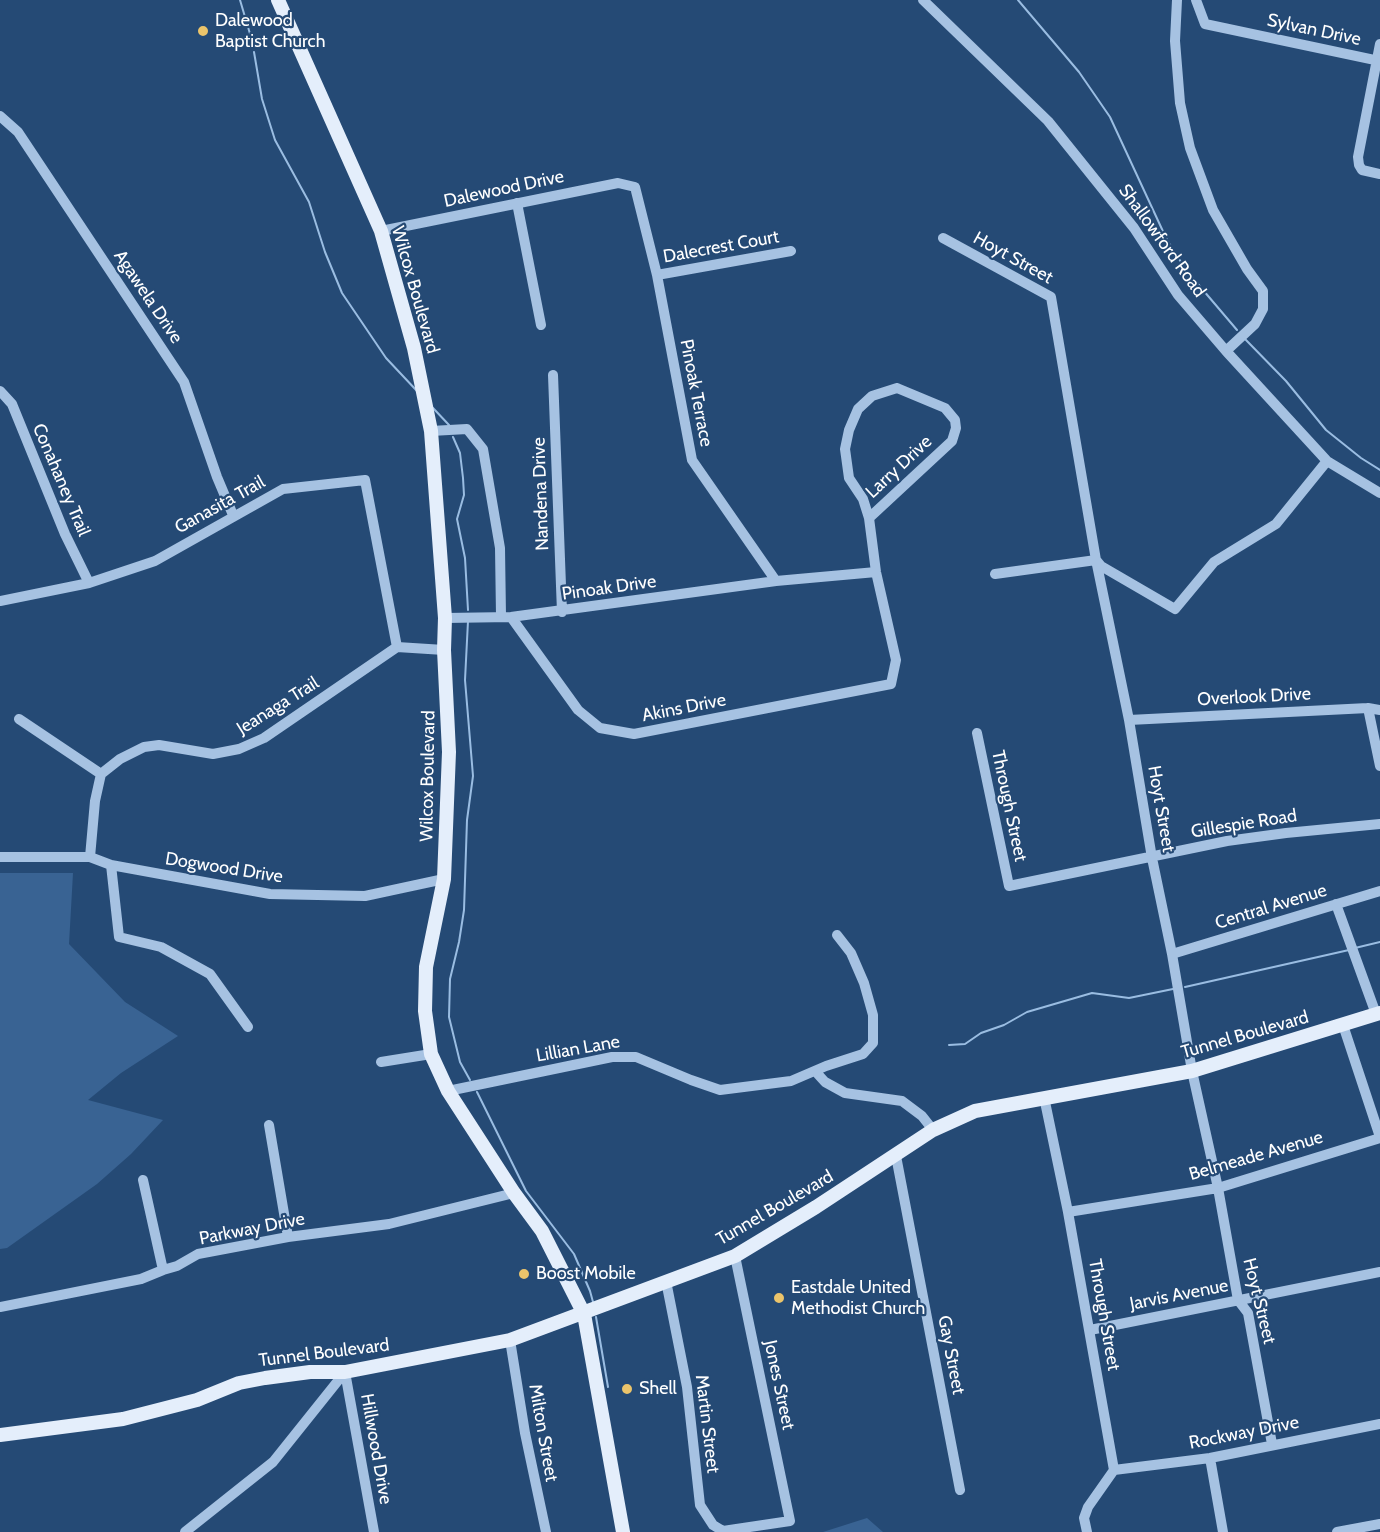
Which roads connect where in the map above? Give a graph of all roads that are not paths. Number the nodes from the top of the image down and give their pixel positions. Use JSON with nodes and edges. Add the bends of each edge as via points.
{"nodes":[{"id":1,"x":278,"y":0,"type":"edge"},
{"id":2,"x":923,"y":0,"type":"edge"},
{"id":3,"x":1177,"y":0,"type":"edge"},
{"id":4,"x":1196,"y":0,"type":"edge"},
{"id":5,"x":1380,"y":44,"type":"edge"},
{"id":6,"x":1378,"y":60,"type":"edge"},
{"id":7,"x":0,"y":116,"type":"edge"},
{"id":8,"x":1380,"y":174,"type":"edge"},
{"id":9,"x":635,"y":187,"type":"joint"},
{"id":10,"x":517,"y":203,"type":"junction"},
{"id":11,"x":381,"y":231,"type":"junction"},
{"id":12,"x":943,"y":238,"type":"dead end"},
{"id":13,"x":791,"y":251,"type":"dead end"},
{"id":14,"x":657,"y":275,"type":"junction"},
{"id":15,"x":541,"y":326,"type":"dead end"},
{"id":16,"x":1226,"y":351,"type":"junction"},
{"id":17,"x":553,"y":375,"type":"dead end"},
{"id":18,"x":0,"y":391,"type":"edge"},
{"id":19,"x":431,"y":431,"type":"junction"},
{"id":20,"x":1327,"y":461,"type":"junction"},
{"id":21,"x":1380,"y":493,"type":"edge"},
{"id":22,"x":233,"y":515,"type":"junction"},
{"id":23,"x":869,"y":518,"type":"junction"},
{"id":24,"x":1096,"y":560,"type":"junction"},
{"id":25,"x":876,"y":572,"type":"junction"},
{"id":26,"x":995,"y":574,"type":"dead end"},
{"id":27,"x":776,"y":581,"type":"junction"},
{"id":28,"x":89,"y":583,"type":"junction"},
{"id":29,"x":0,"y":601,"type":"edge"},
{"id":30,"x":562,"y":612,"type":"junction"},
{"id":31,"x":506,"y":617,"type":"junction"},
{"id":32,"x":445,"y":618,"type":"junction"},
{"id":33,"x":397,"y":647,"type":"junction"},
{"id":34,"x":444,"y":650,"type":"junction"},
{"id":35,"x":896,"y":660,"type":"joint"},
{"id":36,"x":1368,"y":708,"type":"junction"},
{"id":37,"x":1380,"y":710,"type":"edge"},
{"id":38,"x":20,"y":719,"type":"dead end"},
{"id":39,"x":1129,"y":720,"type":"junction"},
{"id":40,"x":977,"y":733,"type":"dead end"},
{"id":41,"x":1380,"y":766,"type":"edge"},
{"id":42,"x":101,"y":774,"type":"junction"},
{"id":43,"x":1380,"y":824,"type":"edge"},
{"id":44,"x":90,"y":856,"type":"junction"},
{"id":45,"x":0,"y":857,"type":"edge"},
{"id":46,"x":1152,"y":858,"type":"junction"},
{"id":47,"x":111,"y":865,"type":"junction"},
{"id":48,"x":444,"y":879,"type":"junction"},
{"id":49,"x":1009,"y":886,"type":"joint"},
{"id":50,"x":1380,"y":891,"type":"edge"},
{"id":51,"x":1336,"y":904,"type":"junction"},
{"id":52,"x":837,"y":935,"type":"dead end"},
{"id":53,"x":1172,"y":954,"type":"junction"},
{"id":54,"x":1378,"y":1014,"type":"edge"},
{"id":55,"x":1343,"y":1025,"type":"junction"},
{"id":56,"x":248,"y":1027,"type":"dead end"},
{"id":57,"x":431,"y":1054,"type":"junction"},
{"id":58,"x":381,"y":1062,"type":"dead end"},
{"id":59,"x":815,"y":1071,"type":"junction"},
{"id":60,"x":1192,"y":1071,"type":"junction"},
{"id":61,"x":448,"y":1091,"type":"junction"},
{"id":62,"x":1044,"y":1097,"type":"junction"},
{"id":63,"x":269,"y":1125,"type":"dead end"},
{"id":64,"x":933,"y":1130,"type":"junction"},
{"id":65,"x":1380,"y":1137,"type":"edge"},
{"id":66,"x":896,"y":1156,"type":"junction"},
{"id":67,"x":143,"y":1180,"type":"dead end"},
{"id":68,"x":1218,"y":1188,"type":"junction"},
{"id":69,"x":514,"y":1193,"type":"junction"},
{"id":70,"x":1068,"y":1212,"type":"junction"},
{"id":71,"x":288,"y":1237,"type":"junction"},
{"id":72,"x":735,"y":1256,"type":"junction"},
{"id":73,"x":163,"y":1270,"type":"junction"},
{"id":74,"x":1380,"y":1272,"type":"edge"},
{"id":75,"x":666,"y":1281,"type":"junction"},
{"id":76,"x":1238,"y":1300,"type":"junction"},
{"id":77,"x":0,"y":1307,"type":"edge"},
{"id":78,"x":584,"y":1314,"type":"junction"},
{"id":79,"x":1090,"y":1330,"type":"junction"},
{"id":80,"x":510,"y":1340,"type":"junction"},
{"id":81,"x":345,"y":1372,"type":"junction"},
{"id":82,"x":1380,"y":1424,"type":"edge"},
{"id":83,"x":0,"y":1435,"type":"edge"},
{"id":84,"x":1272,"y":1444,"type":"junction"},
{"id":85,"x":1210,"y":1458,"type":"junction"},
{"id":86,"x":1114,"y":1470,"type":"junction"},
{"id":87,"x":960,"y":1490,"type":"dead end"},
{"id":88,"x":790,"y":1521,"type":"joint"},
{"id":89,"x":1380,"y":1524,"type":"edge"},
{"id":90,"x":185,"y":1532,"type":"edge"},
{"id":91,"x":374,"y":1532,"type":"edge"},
{"id":92,"x":546,"y":1532,"type":"edge"},
{"id":93,"x":623,"y":1532,"type":"edge"},
{"id":94,"x":1087,"y":1532,"type":"edge"},
{"id":95,"x":1223,"y":1532,"type":"edge"},
{"id":96,"x":1337,"y":1532,"type":"edge"}],
"edges":[{"from":1,"to":11,"type":"main road","name":"Wilcox Boulevard"},
{"from":2,"to":16,"type":"street","name":"Shallowford Road","via":[[1048,121],[1134,228],[1178,295]]},
{"from":3,"to":16,"type":"street","via":[[1175,40],[1180,103],[1190,148],[1213,210],[1263,291],[1263,309],[1255,324]]},
{"from":4,"to":6,"type":"street","name":"Sylvan Drive","via":[[1205,24]]},
{"from":5,"to":6,"type":"street"},
{"from":6,"to":8,"type":"street","via":[[1359,165],[1362,170]]},
{"from":7,"to":22,"type":"street","name":"Agawela Drive","via":[[18,132],[184,382]]},
{"from":9,"to":10,"type":"street","name":"Dalewood Drive","via":[[618,183]]},
{"from":9,"to":14,"type":"street","name":"Pinoak Terrace"},
{"from":10,"to":11,"type":"street","name":"Dalewood Drive"},
{"from":10,"to":15,"type":"street"},
{"from":11,"to":19,"type":"main road","name":"Wilcox Boulevard","via":[[414,348]]},
{"from":12,"to":24,"type":"street","name":"Hoyt Street","via":[[1051,297]]},
{"from":13,"to":14,"type":"street","name":"Dalecrest Court"},
{"from":14,"to":27,"type":"street","name":"Pinoak Terrace","via":[[692,460]]},
{"from":16,"to":20,"type":"street","name":"Shallowford Road"},
{"from":17,"to":30,"type":"street","name":"Nandena Drive"},
{"from":18,"to":28,"type":"street","name":"Conahaney Trail","via":[[12,404]]},
{"from":19,"to":31,"type":"street","via":[[467,429],[483,449],[500,548]]},
{"from":19,"to":32,"type":"main road","name":"Wilcox Boulevard"},
{"from":20,"to":21,"type":"street","name":"Shallowford Road"},
{"from":20,"to":24,"type":"street","via":[[1276,524],[1214,562],[1175,609]]},
{"from":22,"to":28,"type":"street","name":"Ganasita Trail","via":[[155,561]]},
{"from":22,"to":33,"type":"street","name":"Ganasita Trail","via":[[282,489],[365,480]]},
{"from":23,"to":23,"type":"street","name":"Larry Drive","via":[[863,499],[849,478],[845,449],[858,409],[872,396],[897,388],[945,408],[955,420],[952,441]]},
{"from":23,"to":25,"type":"street","name":"Larry Drive"},
{"from":24,"to":26,"type":"street"},
{"from":24,"to":39,"type":"street","name":"Hoyt Street"},
{"from":25,"to":27,"type":"street","name":"Pinoak Drive"},
{"from":25,"to":35,"type":"street","name":"Larry Drive"},
{"from":27,"to":30,"type":"street","name":"Pinoak Drive"},
{"from":28,"to":29,"type":"street","name":"Ganasita Trail"},
{"from":30,"to":31,"type":"street","name":"Pinoak Drive"},
{"from":31,"to":32,"type":"street","name":"Pinoak Drive"},
{"from":31,"to":35,"type":"street","name":"Akins Drive","via":[[578,710],[600,729],[634,734],[891,684]]},
{"from":32,"to":34,"type":"main road","name":"Wilcox Boulevard"},
{"from":33,"to":34,"type":"street"},
{"from":33,"to":42,"type":"street","name":"Jeanaga Trail","via":[[264,738],[239,749],[213,754],[159,745],[144,747]]},
{"from":34,"to":48,"type":"main road","name":"Wilcox Boulevard","via":[[448,752]]},
{"from":36,"to":37,"type":"street","name":"Overlook Drive"},
{"from":36,"to":39,"type":"street","name":"Overlook Drive"},
{"from":36,"to":41,"type":"street"},
{"from":38,"to":42,"type":"street"},
{"from":39,"to":46,"type":"street","name":"Hoyt Street"},
{"from":40,"to":49,"type":"street","name":"Through Street"},
{"from":42,"to":44,"type":"street"},
{"from":43,"to":46,"type":"street","name":"Gillespie Road","via":[[1238,840]]},
{"from":44,"to":45,"type":"street","name":"Dogwood Drive"},
{"from":44,"to":47,"type":"street","name":"Dogwood Drive"},
{"from":46,"to":49,"type":"street","name":"Gillespie Road"},
{"from":46,"to":53,"type":"street","name":"Hoyt Street"},
{"from":47,"to":48,"type":"street","name":"Dogwood Drive","via":[[270,894],[365,896]]},
{"from":47,"to":56,"type":"street","via":[[119,937],[161,947],[210,975]]},
{"from":48,"to":57,"type":"main road","name":"Wilcox Boulevard","via":[[426,967],[425,1011]]},
{"from":50,"to":51,"type":"street","name":"Central Avenue"},
{"from":51,"to":53,"type":"street","name":"Central Avenue"},
{"from":51,"to":54,"type":"street"},
{"from":52,"to":59,"type":"street","name":"Lillian Lane","via":[[851,953],[864,983],[873,1016],[873,1043],[863,1054]]},
{"from":53,"to":60,"type":"street","name":"Hoyt Street"},
{"from":54,"to":55,"type":"main road","name":"Tunnel Boulevard"},
{"from":55,"to":60,"type":"main road","name":"Tunnel Boulevard"},
{"from":55,"to":65,"type":"street"},
{"from":57,"to":58,"type":"street"},
{"from":57,"to":61,"type":"main road","name":"Wilcox Boulevard"},
{"from":59,"to":61,"type":"street","name":"Lillian Lane","via":[[791,1081],[720,1090],[636,1057],[612,1057]]},
{"from":59,"to":64,"type":"street","via":[[845,1094],[902,1101]]},
{"from":60,"to":62,"type":"main road","name":"Tunnel Boulevard"},
{"from":60,"to":68,"type":"street","name":"Hoyt Street"},
{"from":61,"to":69,"type":"main road","name":"Wilcox Boulevard"},
{"from":62,"to":64,"type":"main road","name":"Tunnel Boulevard","via":[[975,1112]]},
{"from":62,"to":70,"type":"street","name":"Through Street"},
{"from":63,"to":71,"type":"street"},
{"from":64,"to":66,"type":"main road","name":"Tunnel Boulevard"},
{"from":65,"to":68,"type":"street","name":"Belmeade Avenue"},
{"from":66,"to":72,"type":"main road","name":"Tunnel Boulevard"},
{"from":66,"to":87,"type":"street","name":"Gay Street"},
{"from":67,"to":73,"type":"street"},
{"from":68,"to":70,"type":"street","name":"Belmeade Avenue"},
{"from":68,"to":76,"type":"street","name":"Hoyt Street"},
{"from":69,"to":71,"type":"street","name":"Parkway Drive","via":[[389,1224]]},
{"from":69,"to":78,"type":"main road","name":"Wilcox Boulevard","via":[[542,1231]]},
{"from":70,"to":79,"type":"street","name":"Through Street"},
{"from":71,"to":73,"type":"street","name":"Parkway Drive","via":[[198,1254]]},
{"from":72,"to":75,"type":"main road","name":"Tunnel Boulevard"},
{"from":72,"to":88,"type":"street","name":"Jones Street"},
{"from":73,"to":77,"type":"street","name":"Parkway Drive","via":[[141,1279]]},
{"from":74,"to":76,"type":"street","name":"Jarvis Avenue"},
{"from":75,"to":78,"type":"main road","name":"Tunnel Boulevard"},
{"from":75,"to":88,"type":"street","name":"Martin Street","via":[[687,1388],[700,1505],[713,1525],[723,1530]]},
{"from":76,"to":79,"type":"street","name":"Jarvis Avenue"},
{"from":76,"to":84,"type":"street","name":"Hoyt Street","via":[[1248,1313]]},
{"from":78,"to":80,"type":"main road","name":"Tunnel Boulevard"},
{"from":78,"to":93,"type":"main road","name":"Wilcox Boulevard"},
{"from":79,"to":86,"type":"street","name":"Through Street"},
{"from":80,"to":81,"type":"main road","name":"Tunnel Boulevard"},
{"from":80,"to":92,"type":"street","name":"Milton Street"},
{"from":81,"to":83,"type":"main road","name":"Tunnel Boulevard","via":[[265,1378],[123,1419]]},
{"from":81,"to":90,"type":"street","via":[[273,1462]]},
{"from":81,"to":91,"type":"street","name":"Hillwood Drive"},
{"from":82,"to":84,"type":"street","name":"Rockway Drive"},
{"from":84,"to":85,"type":"street","name":"Rockway Drive"},
{"from":85,"to":86,"type":"street","name":"Rockway Drive"},
{"from":85,"to":95,"type":"street"},
{"from":86,"to":94,"type":"street","via":[[1088,1507],[1084,1518]]},
{"from":89,"to":96,"type":"street"}]}
